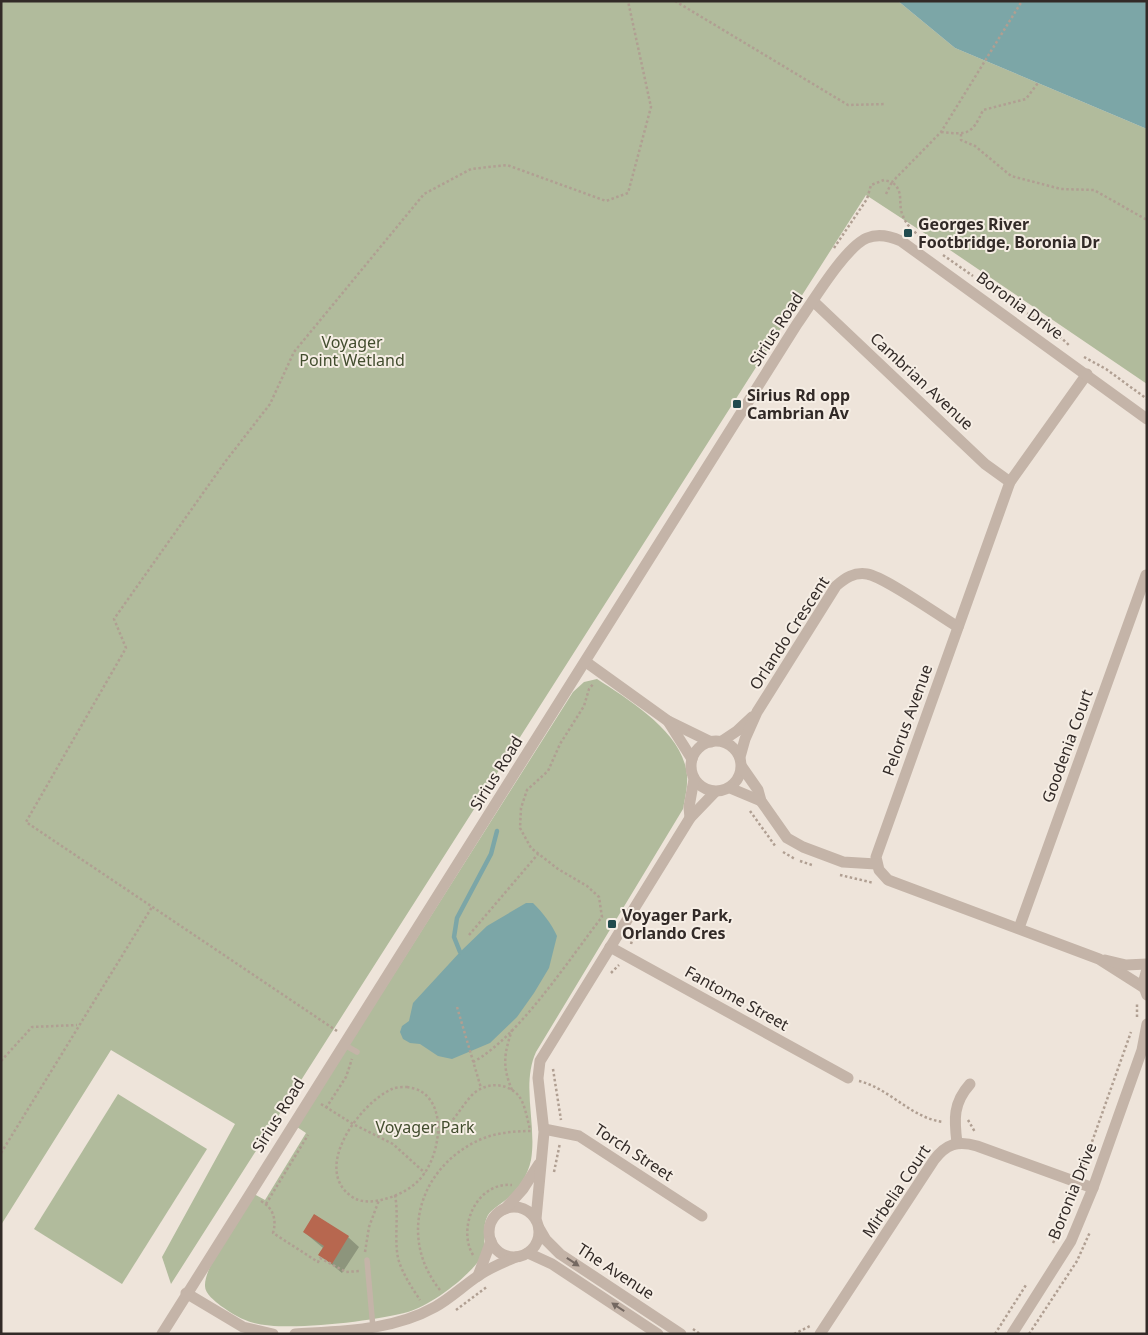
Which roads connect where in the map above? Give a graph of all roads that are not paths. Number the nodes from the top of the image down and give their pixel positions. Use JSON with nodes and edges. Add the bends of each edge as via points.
{"nodes":[{"id":1,"x":867,"y":238,"type":"joint"},
{"id":2,"x":813,"y":301,"type":"junction"},
{"id":3,"x":1087,"y":374,"type":"junction"},
{"id":4,"x":1147,"y":419,"type":"edge"},
{"id":5,"x":1010,"y":482,"type":"junction"},
{"id":6,"x":1146,"y":575,"type":"edge"},
{"id":7,"x":958,"y":626,"type":"junction"},
{"id":8,"x":586,"y":662,"type":"junction"},
{"id":9,"x":757,"y":712,"type":"junction"},
{"id":10,"x":668,"y":721,"type":"junction"},
{"id":11,"x":716,"y":741,"type":"junction"},
{"id":12,"x":692,"y":760,"type":"junction"},
{"id":13,"x":741,"y":762,"type":"junction"},
{"id":14,"x":694,"y":779,"type":"junction"},
{"id":15,"x":730,"y":788,"type":"junction"},
{"id":16,"x":715,"y":792,"type":"junction"},
{"id":17,"x":761,"y":801,"type":"junction"},
{"id":18,"x":690,"y":818,"type":"junction"},
{"id":19,"x":878,"y":867,"type":"junction"},
{"id":20,"x":1018,"y":928,"type":"junction"},
{"id":21,"x":610,"y":947,"type":"junction"},
{"id":22,"x":1099,"y":959,"type":"junction"},
{"id":23,"x":1147,"y":964,"type":"edge"},
{"id":24,"x":1147,"y":969,"type":"edge"},
{"id":25,"x":1142,"y":993,"type":"edge"},
{"id":26,"x":1147,"y":1024,"type":"edge"},
{"id":27,"x":345,"y":1041,"type":"junction"},
{"id":28,"x":1144,"y":1046,"type":"edge"},
{"id":29,"x":356,"y":1051,"type":"road end"},
{"id":30,"x":848,"y":1078,"type":"dead end"},
{"id":31,"x":970,"y":1084,"type":"dead end"},
{"id":32,"x":544,"y":1130,"type":"junction"},
{"id":33,"x":957,"y":1143,"type":"junction"},
{"id":34,"x":540,"y":1160,"type":"junction"},
{"id":35,"x":1093,"y":1188,"type":"junction"},
{"id":36,"x":504,"y":1209,"type":"junction"},
{"id":37,"x":702,"y":1216,"type":"dead end"},
{"id":38,"x":537,"y":1224,"type":"junction"},
{"id":39,"x":491,"y":1242,"type":"junction"},
{"id":40,"x":528,"y":1253,"type":"junction"},
{"id":41,"x":516,"y":1257,"type":"junction"},
{"id":42,"x":367,"y":1260,"type":"road end"},
{"id":43,"x":478,"y":1276,"type":"junction"},
{"id":44,"x":186,"y":1293,"type":"junction"},
{"id":45,"x":367,"y":1330,"type":"edge"},
{"id":46,"x":162,"y":1334,"type":"edge"},
{"id":47,"x":273,"y":1334,"type":"edge"},
{"id":48,"x":295,"y":1334,"type":"edge"},
{"id":49,"x":658,"y":1334,"type":"edge"},
{"id":50,"x":681,"y":1334,"type":"edge"},
{"id":51,"x":820,"y":1334,"type":"edge"},
{"id":52,"x":1012,"y":1334,"type":"edge"}],
"edges":[{"from":1,"to":2,"type":"street","name":"Sirius Road","via":[[850,251]]},
{"from":1,"to":3,"type":"street","name":"Boronia Drive","via":[[884,235],[901,241]]},
{"from":2,"to":5,"type":"street","name":"Cambrian Avenue","via":[[982,460]]},
{"from":2,"to":8,"type":"street","name":"Sirius Road"},
{"from":3,"to":4,"type":"street","name":"Boronia Drive"},
{"from":3,"to":5,"type":"street","name":"Pelorus Avenue"},
{"from":5,"to":7,"type":"street","name":"Pelorus Avenue"},
{"from":6,"to":20,"type":"street","name":"Goodenia Court"},
{"from":7,"to":9,"type":"street","name":"Orlando Crescent","via":[[876,578],[858,574],[850,576],[836,586]]},
{"from":7,"to":19,"type":"street","name":"Pelorus Avenue","via":[[880,840],[876,858]]},
{"from":8,"to":10,"type":"street"},
{"from":8,"to":27,"type":"street","name":"Sirius Road"},
{"from":9,"to":11,"type":"street","name":"Orlando Crescent","via":[[737,731]]},
{"from":9,"to":13,"type":"street","name":"Orlando Crescent","via":[[745,739]]},
{"from":10,"to":11,"type":"street"},
{"from":10,"to":12,"type":"street"},
{"from":11,"to":12,"type":"street","via":[[698,749]]},
{"from":11,"to":13,"type":"street","via":[[734,748]]},
{"from":12,"to":14,"type":"street"},
{"from":13,"to":15,"type":"street","via":[[739,779]]},
{"from":13,"to":17,"type":"street"},
{"from":14,"to":16,"type":"street","via":[[704,789]]},
{"from":14,"to":18,"type":"street"},
{"from":15,"to":16,"type":"street"},
{"from":15,"to":17,"type":"street"},
{"from":16,"to":18,"type":"street"},
{"from":17,"to":19,"type":"street","via":[[782,832],[795,843],[843,862]]},
{"from":18,"to":21,"type":"street"},
{"from":19,"to":20,"type":"street","via":[[888,880]]},
{"from":20,"to":22,"type":"street"},
{"from":21,"to":30,"type":"street","name":"Fantome Street"},
{"from":21,"to":32,"type":"street","via":[[540,1061],[538,1078]]},
{"from":22,"to":23,"type":"street","via":[[1126,965]]},
{"from":22,"to":25,"type":"street"},
{"from":24,"to":25,"type":"street"},
{"from":26,"to":28,"type":"street","name":"Boronia Drive"},
{"from":27,"to":29,"type":"lane"},
{"from":27,"to":44,"type":"street","name":"Sirius Road"},
{"from":28,"to":35,"type":"street","name":"Boronia Drive"},
{"from":31,"to":33,"type":"street","via":[[954,1111]]},
{"from":32,"to":34,"type":"street"},
{"from":32,"to":37,"type":"street","name":"Torch Street","via":[[561,1131],[586,1140]]},
{"from":33,"to":35,"type":"street","via":[[977,1146]]},
{"from":33,"to":51,"type":"street","name":"Mirbelia Court","via":[[946,1148],[934,1160]]},
{"from":34,"to":36,"type":"street","via":[[525,1188]]},
{"from":34,"to":38,"type":"street"},
{"from":35,"to":52,"type":"street","name":"Boronia Drive","via":[[1065,1253]]},
{"from":36,"to":38,"type":"street","via":[[522,1208]]},
{"from":36,"to":39,"type":"street","via":[[491,1223]]},
{"from":38,"to":40,"type":"street","via":[[537,1242]]},
{"from":38,"to":50,"type":"street","name":"The Avenue","one_way":true,"via":[[546,1240],[560,1254]]},
{"from":39,"to":41,"type":"street","via":[[501,1253]]},
{"from":39,"to":43,"type":"street"},
{"from":40,"to":41,"type":"street"},
{"from":49,"to":40,"type":"street","name":"The Avenue","one_way":true,"via":[[545,1260]]},
{"from":41,"to":43,"type":"street"},
{"from":42,"to":45,"type":"lane"},
{"from":43,"to":45,"type":"street","via":[[423,1313]]},
{"from":44,"to":46,"type":"street","name":"Sirius Road"},
{"from":44,"to":47,"type":"street","via":[[243,1327]]},
{"from":45,"to":48,"type":"street"}]}
